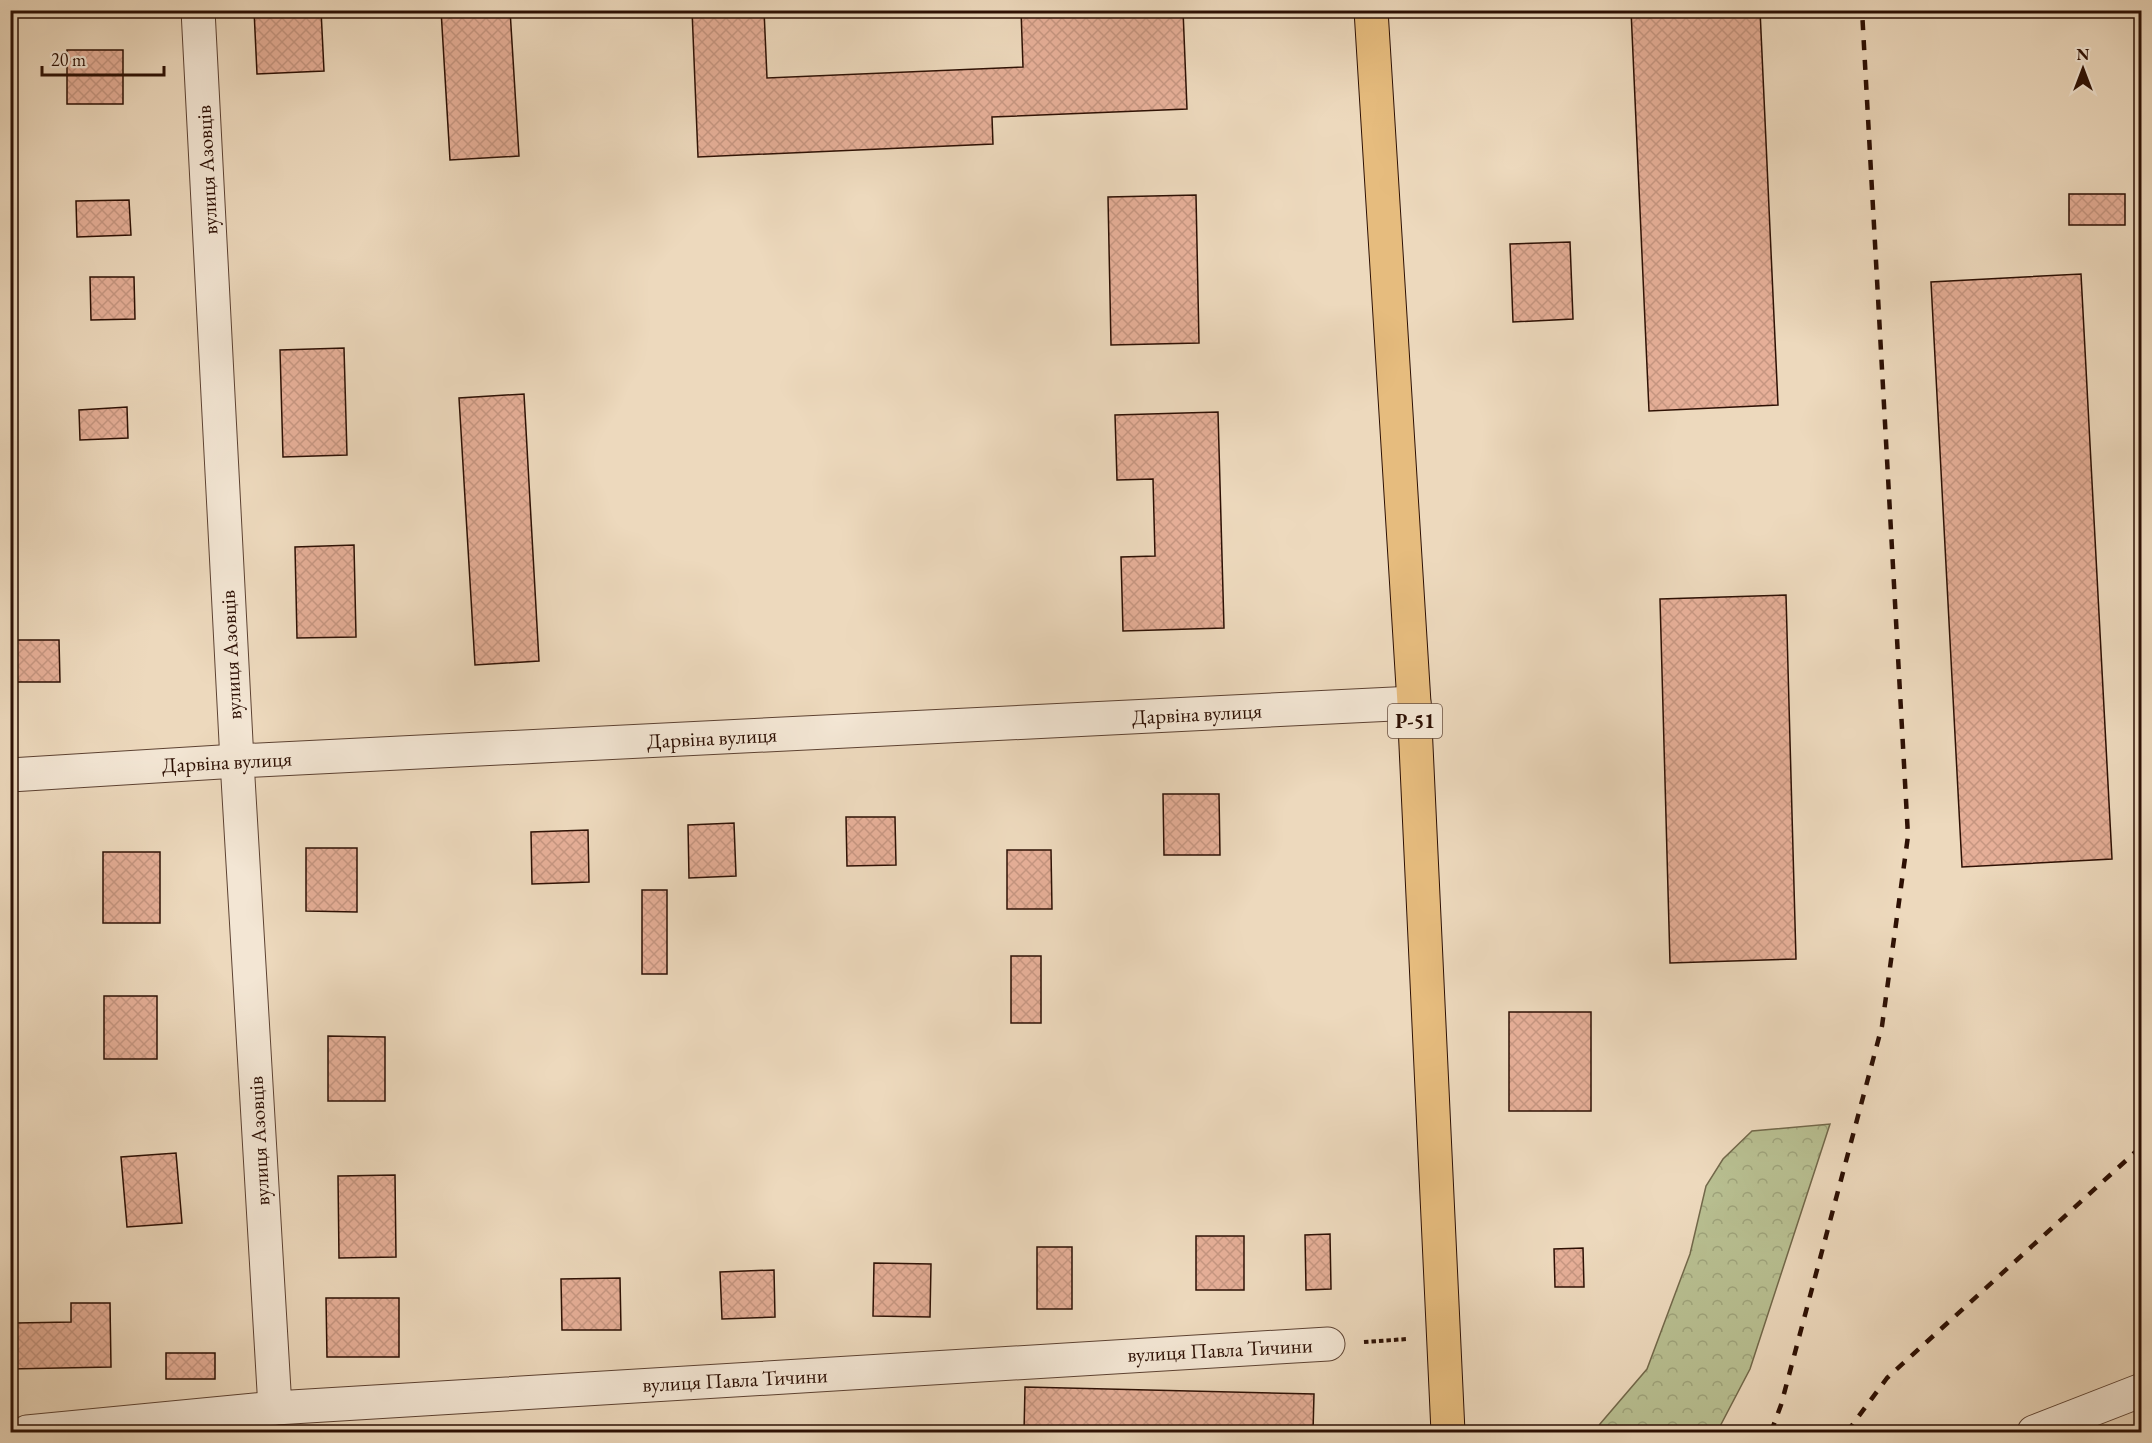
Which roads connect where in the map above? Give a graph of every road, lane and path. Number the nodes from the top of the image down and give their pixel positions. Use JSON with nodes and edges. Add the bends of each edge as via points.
{"nodes":[{"id":1,"x":198,"y":10,"type":"edge"},
{"id":2,"x":1371,"y":10,"type":"edge"},
{"id":3,"x":1414,"y":703,"type":"junction"},
{"id":4,"x":237,"y":761,"type":"junction"},
{"id":5,"x":10,"y":775,"type":"edge"},
{"id":6,"x":1444,"y":1336,"type":"junction"},
{"id":7,"x":1328,"y":1344,"type":"joint"},
{"id":8,"x":2142,"y":1390,"type":"edge"},
{"id":9,"x":275,"y":1408,"type":"junction"},
{"id":10,"x":27,"y":1432,"type":"edge"},
{"id":11,"x":1448,"y":1432,"type":"edge"},
{"id":12,"x":2034,"y":1432,"type":"edge"}],
"edges":[{"from":1,"to":4,"type":"street","name":"вулиця Азовців"},
{"from":2,"to":3,"type":"main road","number":"Р-51"},
{"from":3,"to":4,"type":"street","name":"Дарвіна вулиця"},
{"from":3,"to":6,"type":"main road","number":"Р-51"},
{"from":4,"to":5,"type":"street","name":"Дарвіна вулиця"},
{"from":4,"to":9,"type":"street","name":"вулиця Азовців"},
{"from":6,"to":7,"type":"path","name":"вулиця Павла Тичини"},
{"from":6,"to":11,"type":"main road","number":"Р-51"},
{"from":7,"to":9,"type":"street","name":"вулиця Павла Тичини"},
{"from":8,"to":12,"type":"street"},
{"from":9,"to":10,"type":"street","name":"вулиця Павла Тичини"}]}
